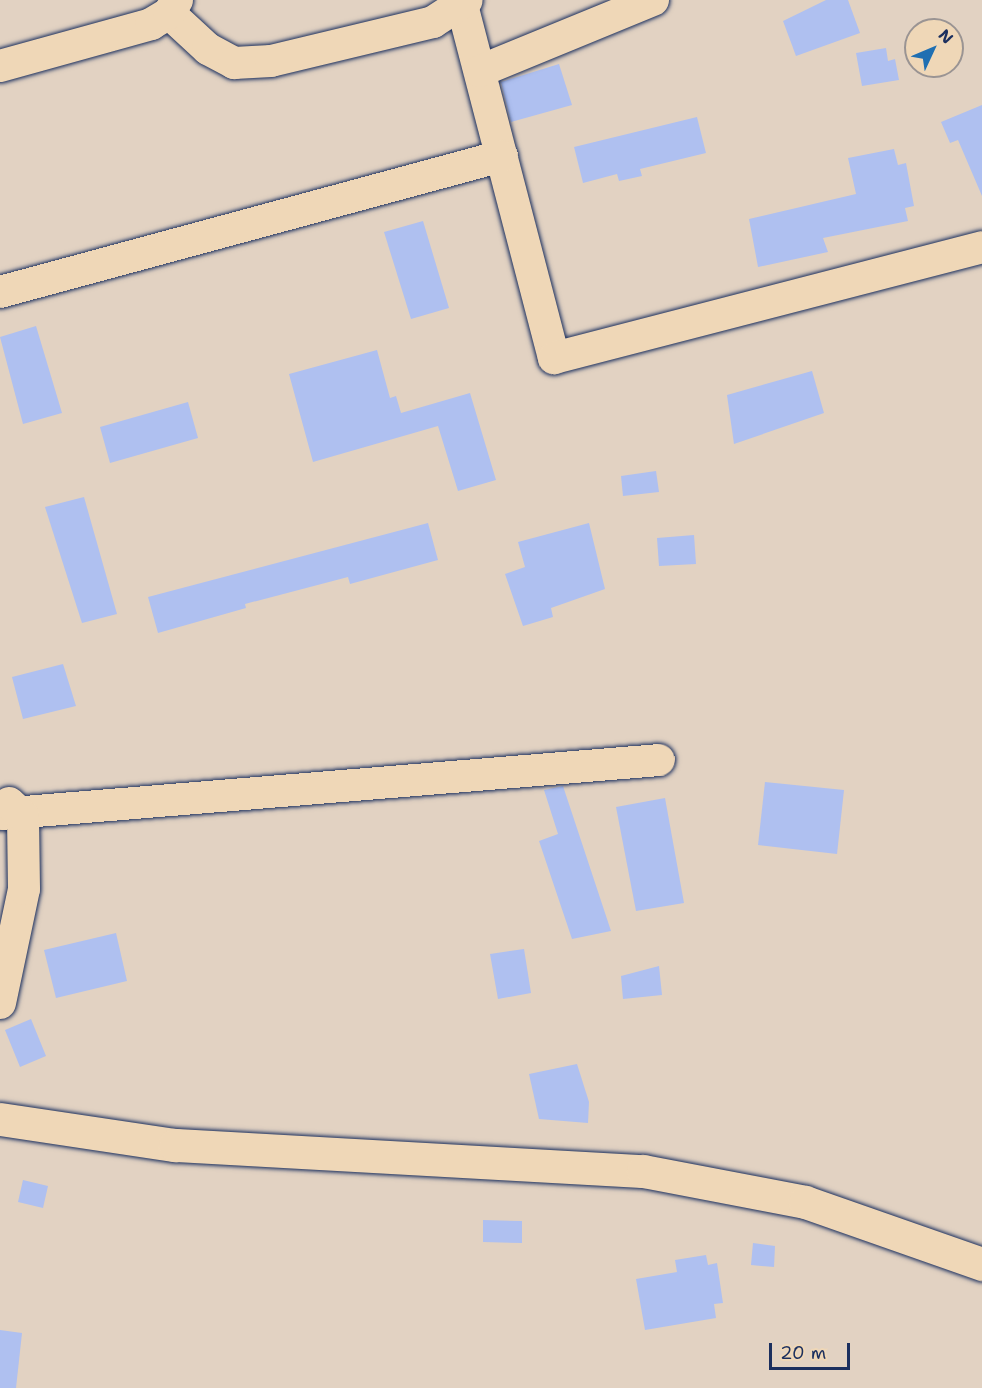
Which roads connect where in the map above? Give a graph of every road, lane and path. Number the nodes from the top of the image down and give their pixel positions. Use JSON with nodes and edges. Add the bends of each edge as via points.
{"nodes":[{"id":1,"x":653,"y":0,"type":"edge"},
{"id":2,"x":465,"y":3,"type":"edge"},
{"id":3,"x":173,"y":6,"type":"edge"},
{"id":4,"x":0,"y":66,"type":"edge"},
{"id":5,"x":480,"y":71,"type":"junction"},
{"id":6,"x":502,"y":156,"type":"junction"},
{"id":7,"x":982,"y":247,"type":"edge"},
{"id":8,"x":0,"y":292,"type":"edge"},
{"id":9,"x":659,"y":760,"type":"dead end"},
{"id":10,"x":0,"y":795,"type":"edge"},
{"id":11,"x":12,"y":815,"type":"edge"},
{"id":12,"x":0,"y":1003,"type":"edge"},
{"id":13,"x":0,"y":1119,"type":"edge"},
{"id":14,"x":982,"y":1264,"type":"edge"}],
"edges":[{"from":1,"to":5,"type":"street"},
{"from":2,"to":3,"type":"street","via":[[433,22],[271,61],[234,63],[208,49]]},
{"from":2,"to":5,"type":"street"},
{"from":3,"to":4,"type":"street","via":[[132,30]]},
{"from":5,"to":6,"type":"street"},
{"from":6,"to":7,"type":"street","via":[[554,358]]},
{"from":6,"to":8,"type":"street"},
{"from":9,"to":11,"type":"street"},
{"from":10,"to":11,"type":"street"},
{"from":11,"to":12,"type":"street","via":[[24,890]]},
{"from":13,"to":14,"type":"street","via":[[175,1145],[643,1171],[805,1202]]}]}
